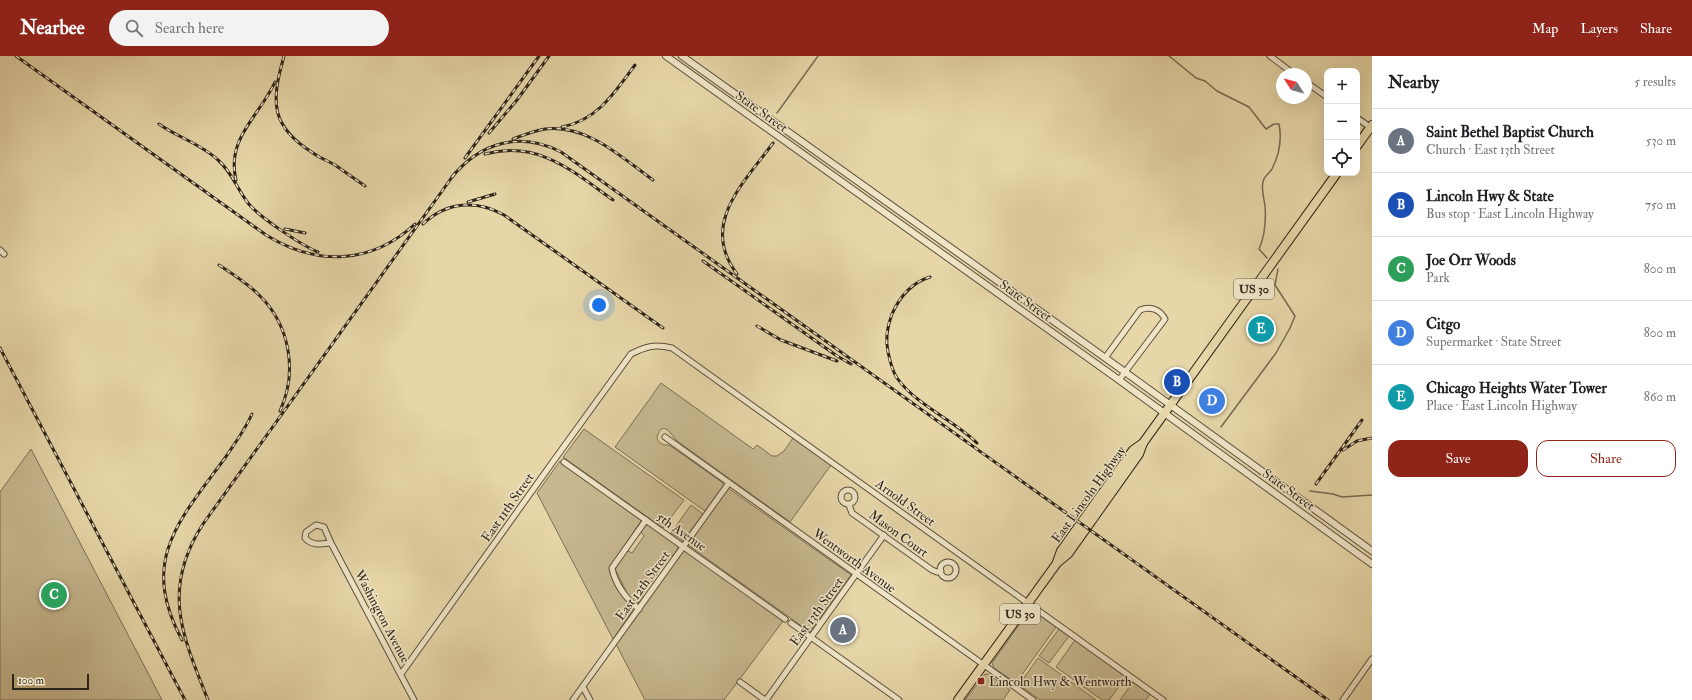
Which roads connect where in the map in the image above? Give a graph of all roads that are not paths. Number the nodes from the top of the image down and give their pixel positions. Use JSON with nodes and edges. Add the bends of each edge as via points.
{"nodes":[{"id":1,"x":666,"y":56,"type":"edge"},
{"id":2,"x":682,"y":56,"type":"edge"},
{"id":3,"x":1270,"y":56,"type":"edge"},
{"id":4,"x":1286,"y":68,"type":"edge"},
{"id":5,"x":1312,"y":86,"type":"edge"},
{"id":6,"x":1324,"y":95,"type":"edge"},
{"id":7,"x":1360,"y":120,"type":"edge"},
{"id":8,"x":1371,"y":126,"type":"edge"},
{"id":9,"x":1360,"y":142,"type":"edge"},
{"id":10,"x":1335,"y":176,"type":"edge"},
{"id":11,"x":631,"y":354,"type":"joint"},
{"id":12,"x":1105,"y":358,"type":"junction"},
{"id":13,"x":1125,"y":372,"type":"junction"},
{"id":14,"x":1119,"y":380,"type":"junction"},
{"id":15,"x":1170,"y":405,"type":"junction"},
{"id":16,"x":1165,"y":413,"type":"junction"},
{"id":17,"x":665,"y":437,"type":"dead end"},
{"id":18,"x":564,"y":462,"type":"dead end"},
{"id":19,"x":729,"y":483,"type":"junction"},
{"id":20,"x":849,"y":505,"type":"dead end"},
{"id":21,"x":646,"y":520,"type":"junction"},
{"id":22,"x":884,"y":535,"type":"junction"},
{"id":23,"x":331,"y":543,"type":"junction"},
{"id":24,"x":684,"y":546,"type":"junction"},
{"id":25,"x":1372,"y":551,"type":"edge"},
{"id":26,"x":1372,"y":564,"type":"edge"},
{"id":27,"x":941,"y":571,"type":"dead end"},
{"id":28,"x":856,"y":574,"type":"junction"},
{"id":29,"x":1028,"y":603,"type":"junction"},
{"id":30,"x":639,"y":608,"type":"junction"},
{"id":31,"x":785,"y":619,"type":"dead end"},
{"id":32,"x":791,"y":623,"type":"dead end"},
{"id":33,"x":811,"y":637,"type":"junction"},
{"id":34,"x":1372,"y":659,"type":"edge"},
{"id":35,"x":983,"y":665,"type":"junction"},
{"id":36,"x":401,"y":674,"type":"junction"},
{"id":37,"x":740,"y":682,"type":"dead end"},
{"id":38,"x":583,"y":687,"type":"junction"},
{"id":39,"x":414,"y":700,"type":"edge"},
{"id":40,"x":573,"y":700,"type":"edge"},
{"id":41,"x":590,"y":700,"type":"edge"},
{"id":42,"x":765,"y":700,"type":"edge"},
{"id":43,"x":899,"y":700,"type":"edge"},
{"id":44,"x":958,"y":700,"type":"edge"},
{"id":45,"x":1033,"y":700,"type":"edge"},
{"id":46,"x":1163,"y":700,"type":"edge"},
{"id":47,"x":1343,"y":700,"type":"edge"}],
"edges":[{"from":1,"to":14,"type":"street","name":"State Street"},
{"from":2,"to":12,"type":"street","name":"State Street"},
{"from":3,"to":4,"type":"street"},
{"from":5,"to":6,"type":"street"},
{"from":7,"to":8,"type":"street"},
{"from":8,"to":9,"type":"main road"},
{"from":10,"to":15,"type":"main road","name":"East Lincoln Highway","number":"US 30"},
{"from":11,"to":29,"type":"street","name":"Arnold Street","via":[[645,347],[659,345],[672,348]]},
{"from":11,"to":36,"type":"street","name":"East 11th Street"},
{"from":12,"to":13,"type":"street","name":"State Street"},
{"from":12,"to":13,"type":"street","via":[[1140,310],[1153,308],[1165,319]]},
{"from":13,"to":14,"type":"street"},
{"from":13,"to":15,"type":"street","name":"State Street"},
{"from":14,"to":16,"type":"street","name":"State Street"},
{"from":15,"to":16,"type":"main road","name":"East Lincoln Highway","number":"US 30"},
{"from":15,"to":25,"type":"street","name":"State Street"},
{"from":16,"to":26,"type":"street","name":"State Street"},
{"from":16,"to":29,"type":"main road","name":"East Lincoln Highway","number":"US 30","via":[[1068,554],[1057,563]]},
{"from":17,"to":19,"type":"street","name":"Wentworth Avenue"},
{"from":18,"to":21,"type":"street","name":"5th Avenue"},
{"from":19,"to":24,"type":"street","name":"East 12th Street"},
{"from":19,"to":28,"type":"street","name":"Wentworth Avenue"},
{"from":20,"to":22,"type":"street","name":"Mason Court","via":[[852,513]]},
{"from":21,"to":24,"type":"street","name":"5th Avenue"},
{"from":21,"to":30,"type":"street","via":[[612,568],[626,597]]},
{"from":22,"to":27,"type":"street","name":"Mason Court","via":[[932,570]]},
{"from":22,"to":28,"type":"street","name":"East 13th Street"},
{"from":23,"to":23,"type":"street","name":"Washington Avenue","via":[[324,526],[316,525],[306,532],[305,538],[308,541],[315,544]]},
{"from":23,"to":36,"type":"street","name":"Washington Avenue"},
{"from":24,"to":30,"type":"street","name":"East 12th Street"},
{"from":24,"to":31,"type":"street","name":"5th Avenue"},
{"from":28,"to":33,"type":"street","name":"East 13th Street"},
{"from":28,"to":35,"type":"street","name":"Wentworth Avenue"},
{"from":29,"to":35,"type":"main road","name":"East Lincoln Highway","number":"US 30"},
{"from":29,"to":46,"type":"street","name":"Arnold Street","via":[[1153,696]]},
{"from":30,"to":38,"type":"street","name":"East 12th Street"},
{"from":32,"to":33,"type":"street"},
{"from":33,"to":42,"type":"street","name":"East 13th Street"},
{"from":33,"to":43,"type":"street"},
{"from":34,"to":47,"type":"street"},
{"from":35,"to":44,"type":"main road","name":"East Lincoln Highway","number":"US 30"},
{"from":35,"to":45,"type":"street","name":"Wentworth Avenue"},
{"from":36,"to":39,"type":"street","name":"Washington Avenue"},
{"from":37,"to":42,"type":"street"},
{"from":38,"to":40,"type":"street","name":"East 12th Street"},
{"from":38,"to":41,"type":"street"}]}
